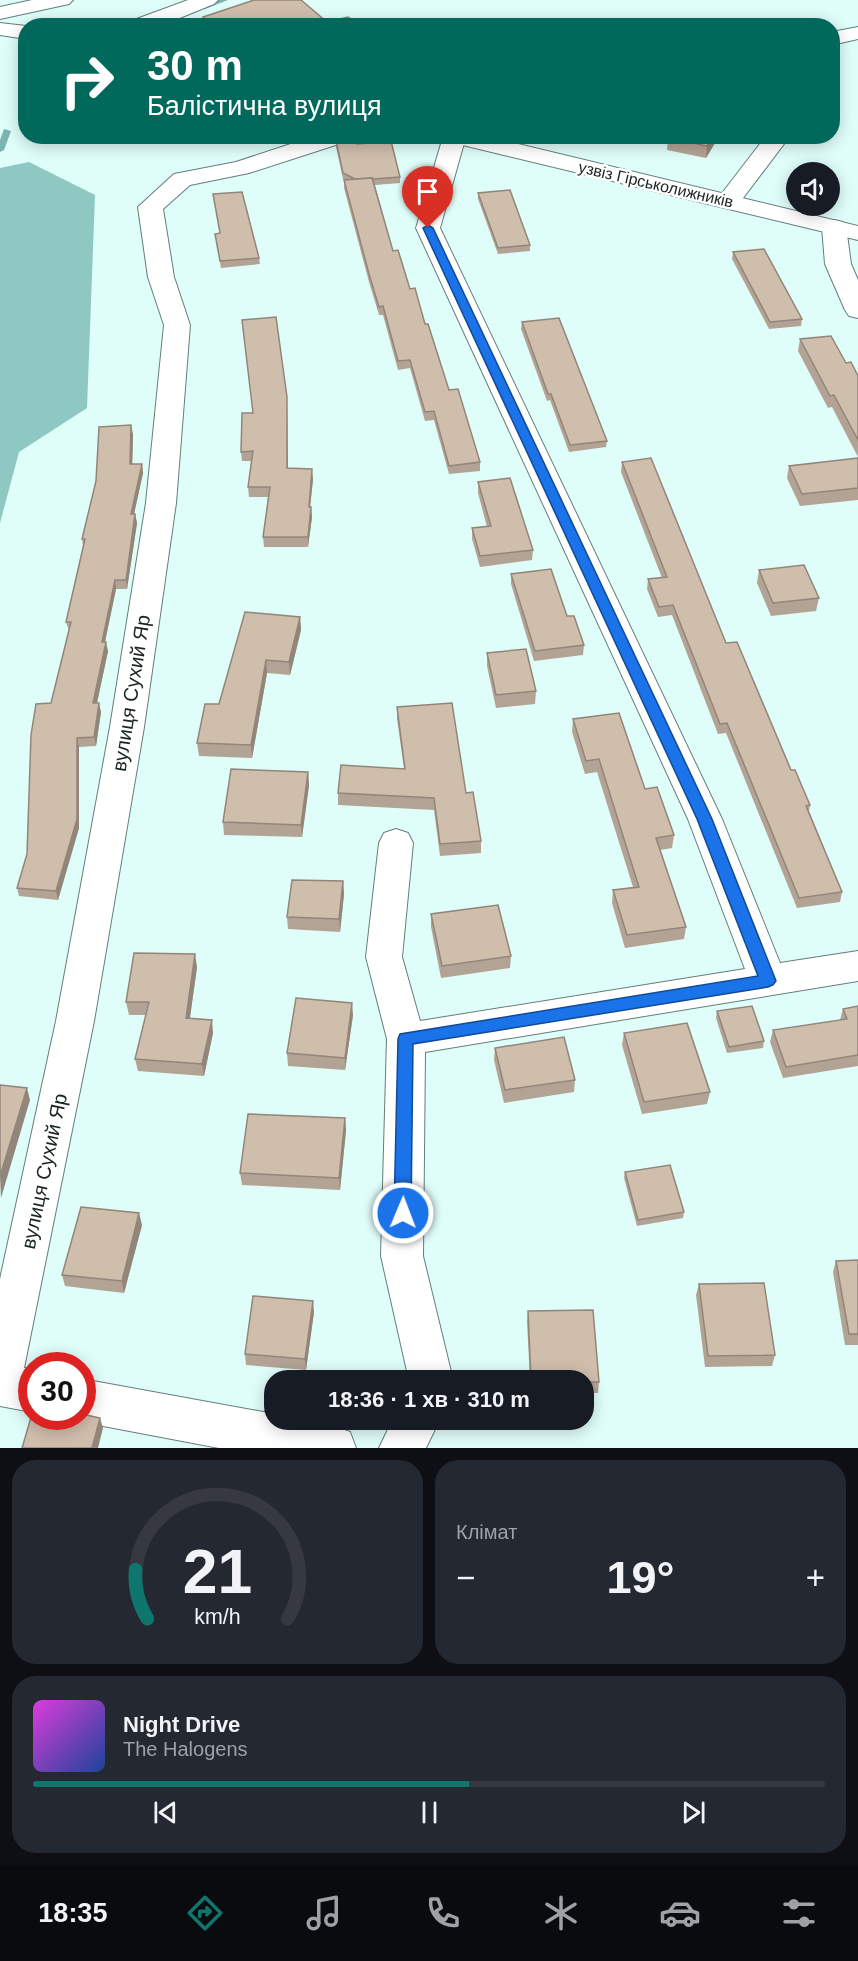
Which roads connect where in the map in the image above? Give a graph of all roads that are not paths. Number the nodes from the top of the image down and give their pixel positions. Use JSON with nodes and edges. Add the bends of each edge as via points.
{"nodes":[{"id":1,"x":62,"y":0,"type":"edge"},
{"id":2,"x":207,"y":0,"type":"edge"},
{"id":3,"x":0,"y":13,"type":"edge"},
{"id":4,"x":160,"y":18,"type":"edge"},
{"id":5,"x":0,"y":29,"type":"edge"},
{"id":6,"x":18,"y":32,"type":"edge"},
{"id":7,"x":858,"y":33,"type":"edge"},
{"id":8,"x":840,"y":37,"type":"edge"},
{"id":9,"x":315,"y":144,"type":"edge"},
{"id":10,"x":453,"y":144,"type":"edge"},
{"id":11,"x":485,"y":144,"type":"edge"},
{"id":12,"x":773,"y":144,"type":"edge"},
{"id":13,"x":728,"y":201,"type":"junction"},
{"id":14,"x":846,"y":230,"type":"edge"},
{"id":15,"x":858,"y":310,"type":"edge"},
{"id":16,"x":396,"y":843,"type":"dead end"},
{"id":17,"x":858,"y":966,"type":"edge"},
{"id":18,"x":768,"y":981,"type":"junction"},
{"id":19,"x":405,"y":1039,"type":"junction"},
{"id":20,"x":429,"y":1370,"type":"edge"},
{"id":21,"x":0,"y":1380,"type":"edge"},
{"id":22,"x":0,"y":1385,"type":"edge"},
{"id":23,"x":18,"y":1388,"type":"edge"},
{"id":24,"x":96,"y":1403,"type":"edge"},
{"id":25,"x":412,"y":1430,"type":"edge"},
{"id":26,"x":334,"y":1448,"type":"edge"},
{"id":27,"x":402,"y":1448,"type":"edge"}],
"edges":[{"from":1,"to":3,"type":"street"},
{"from":2,"to":4,"type":"street"},
{"from":5,"to":6,"type":"street"},
{"from":7,"to":8,"type":"street"},
{"from":9,"to":21,"type":"street","name":"вулиця Сухий Яр","via":[[241,168],[182,179],[150,207],[161,277],[177,325],[161,503],[127,727],[75,1021]]},
{"from":10,"to":18,"type":"street","via":[[428,228],[705,819]]},
{"from":11,"to":13,"type":"street","name":"узвіз Гірськолижників"},
{"from":12,"to":13,"type":"street"},
{"from":13,"to":14,"type":"street","name":"узвіз Гірськолижників"},
{"from":14,"to":15,"type":"street","via":[[838,264]]},
{"from":16,"to":19,"type":"street","via":[[384,957]]},
{"from":17,"to":18,"type":"street"},
{"from":18,"to":19,"type":"street"},
{"from":19,"to":20,"type":"street","via":[[402,1256]]},
{"from":22,"to":23,"type":"street"},
{"from":24,"to":26,"type":"street"},
{"from":25,"to":27,"type":"street"}]}
